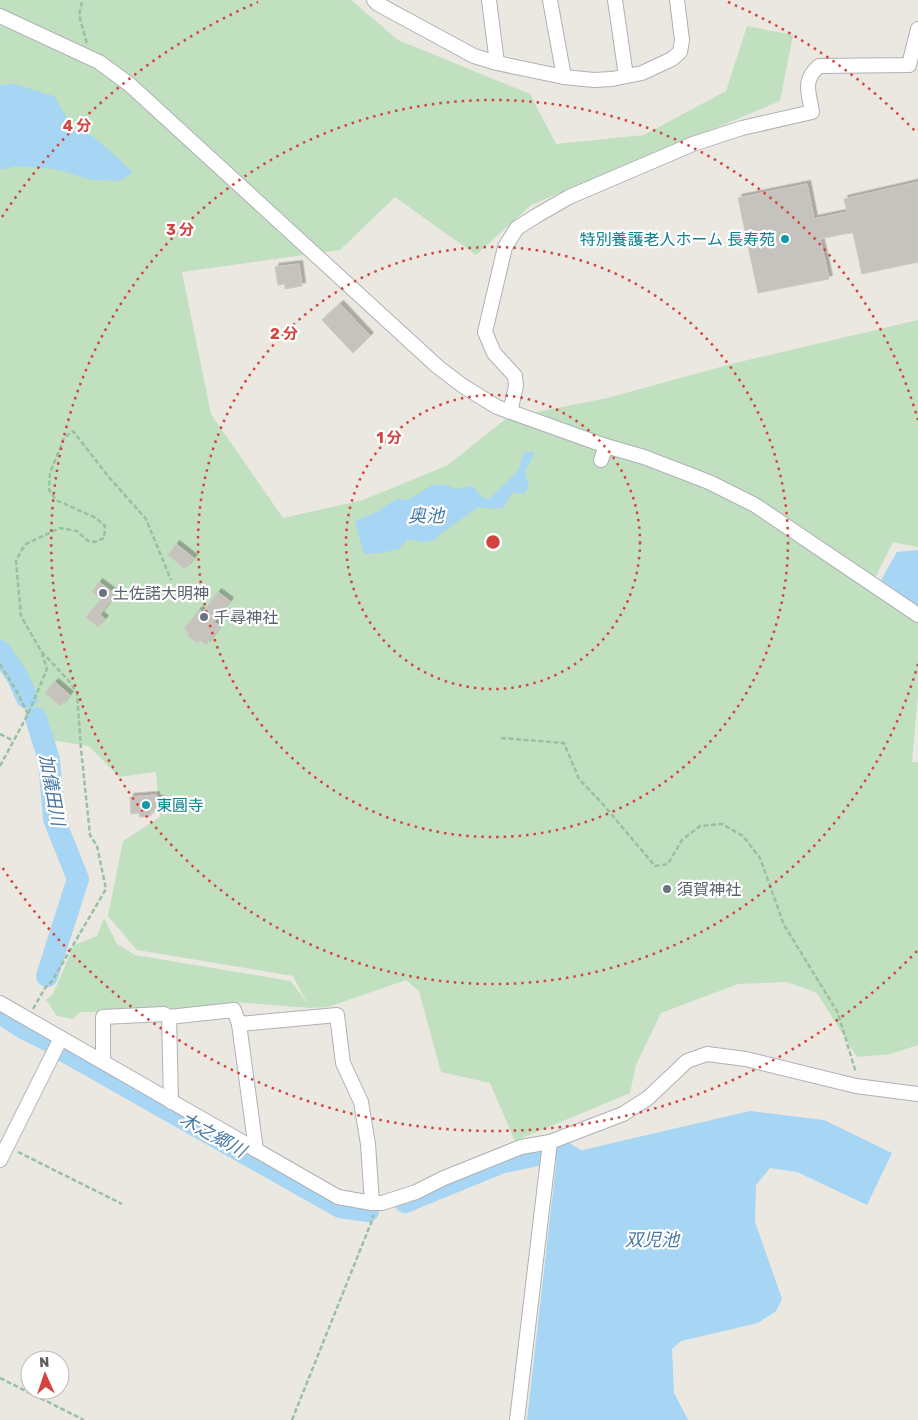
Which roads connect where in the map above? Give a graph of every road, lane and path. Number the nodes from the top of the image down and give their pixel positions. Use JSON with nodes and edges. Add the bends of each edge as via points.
{"nodes":[{"id":1,"x":489,"y":0,"type":"edge"},
{"id":2,"x":550,"y":0,"type":"edge"},
{"id":3,"x":615,"y":0,"type":"edge"},
{"id":4,"x":677,"y":0,"type":"edge"},
{"id":5,"x":380,"y":1,"type":"edge"},
{"id":6,"x":82,"y":2,"type":"dead end"},
{"id":7,"x":0,"y":16,"type":"edge"},
{"id":8,"x":918,"y":29,"type":"edge"},
{"id":9,"x":77,"y":52,"type":"junction"},
{"id":10,"x":497,"y":63,"type":"junction"},
{"id":11,"x":626,"y":76,"type":"junction"},
{"id":12,"x":564,"y":77,"type":"junction"},
{"id":13,"x":510,"y":412,"type":"junction"},
{"id":14,"x":606,"y":446,"type":"junction"},
{"id":15,"x":601,"y":460,"type":"dead end"},
{"id":16,"x":171,"y":580,"type":"dead end"},
{"id":17,"x":918,"y":614,"type":"edge"},
{"id":18,"x":41,"y":651,"type":"junction"},
{"id":19,"x":0,"y":664,"type":"edge"},
{"id":20,"x":28,"y":714,"type":"junction"},
{"id":21,"x":0,"y":734,"type":"edge"},
{"id":22,"x":502,"y":738,"type":"dead end"},
{"id":23,"x":13,"y":741,"type":"junction"},
{"id":24,"x":0,"y":766,"type":"edge"},
{"id":25,"x":0,"y":1003,"type":"edge"},
{"id":26,"x":169,"y":1017,"type":"junction"},
{"id":27,"x":27,"y":1019,"type":"junction"},
{"id":28,"x":239,"y":1024,"type":"junction"},
{"id":29,"x":61,"y":1038,"type":"junction"},
{"id":30,"x":103,"y":1062,"type":"junction"},
{"id":31,"x":856,"y":1086,"type":"junction"},
{"id":32,"x":918,"y":1094,"type":"edge"},
{"id":33,"x":172,"y":1102,"type":"junction"},
{"id":34,"x":550,"y":1142,"type":"junction"},
{"id":35,"x":7,"y":1147,"type":"junction"},
{"id":36,"x":256,"y":1150,"type":"junction"},
{"id":37,"x":0,"y":1160,"type":"edge"},
{"id":38,"x":372,"y":1203,"type":"junction"},
{"id":39,"x":122,"y":1204,"type":"dead end"},
{"id":40,"x":0,"y":1378,"type":"edge"},
{"id":41,"x":84,"y":1420,"type":"edge"},
{"id":42,"x":292,"y":1420,"type":"edge"},
{"id":43,"x":517,"y":1420,"type":"edge"}],
"edges":[{"from":1,"to":10,"type":"street"},
{"from":2,"to":12,"type":"street"},
{"from":3,"to":11,"type":"street"},
{"from":4,"to":11,"type":"street","via":[[682,40],[680,52],[642,73]]},
{"from":5,"to":10,"type":"street","via":[[474,56]]},
{"from":6,"to":9,"type":"path","via":[[79,15],[88,45]]},
{"from":7,"to":9,"type":"street"},
{"from":8,"to":13,"type":"street","via":[[909,65],[819,66],[807,83],[812,112],[742,128],[692,144],[569,197],[518,228],[504,247],[486,332],[494,353],[515,376]]},
{"from":9,"to":13,"type":"street","via":[[99,62],[128,84],[438,367],[463,386]]},
{"from":10,"to":12,"type":"street"},
{"from":11,"to":12,"type":"street","via":[[594,80]]},
{"from":13,"to":14,"type":"street"},
{"from":14,"to":15,"type":"street"},
{"from":14,"to":17,"type":"street","via":[[709,482],[755,506]]},
{"from":16,"to":18,"type":"path","via":[[146,519],[73,431],[64,438],[50,473],[49,490],[56,500],[96,518],[105,526],[104,538],[88,541],[77,531],[60,528],[26,544],[21,551],[16,561],[22,616]]},
{"from":18,"to":20,"type":"path","via":[[47,669]]},
{"from":18,"to":27,"type":"path","via":[[77,693],[90,835],[97,846],[106,889]]},
{"from":19,"to":20,"type":"path"},
{"from":20,"to":23,"type":"path"},
{"from":21,"to":23,"type":"path"},
{"from":22,"to":31,"type":"path","via":[[564,743],[579,779],[656,866],[668,864],[682,840],[700,826],[722,824],[742,836],[760,858],[784,926],[838,1013],[857,1075]]},
{"from":23,"to":24,"type":"path"},
{"from":25,"to":27,"type":"street"},
{"from":26,"to":28,"type":"street","via":[[234,1010]]},
{"from":26,"to":30,"type":"street","via":[[164,1014],[103,1017]]},
{"from":26,"to":33,"type":"street"},
{"from":27,"to":29,"type":"street"},
{"from":28,"to":36,"type":"street"},
{"from":28,"to":38,"type":"street","via":[[337,1014],[343,1063],[361,1102]]},
{"from":29,"to":30,"type":"street"},
{"from":29,"to":35,"type":"street"},
{"from":30,"to":33,"type":"street"},
{"from":31,"to":32,"type":"street"},
{"from":31,"to":34,"type":"street","via":[[746,1058],[707,1054],[687,1061],[648,1098],[623,1114]]},
{"from":33,"to":36,"type":"street"},
{"from":34,"to":38,"type":"street","via":[[521,1147],[416,1192]]},
{"from":34,"to":43,"type":"street"},
{"from":35,"to":37,"type":"street"},
{"from":35,"to":39,"type":"path"},
{"from":36,"to":38,"type":"street","via":[[338,1197]]},
{"from":38,"to":42,"type":"path","via":[[373,1218]]},
{"from":40,"to":41,"type":"path"}]}
